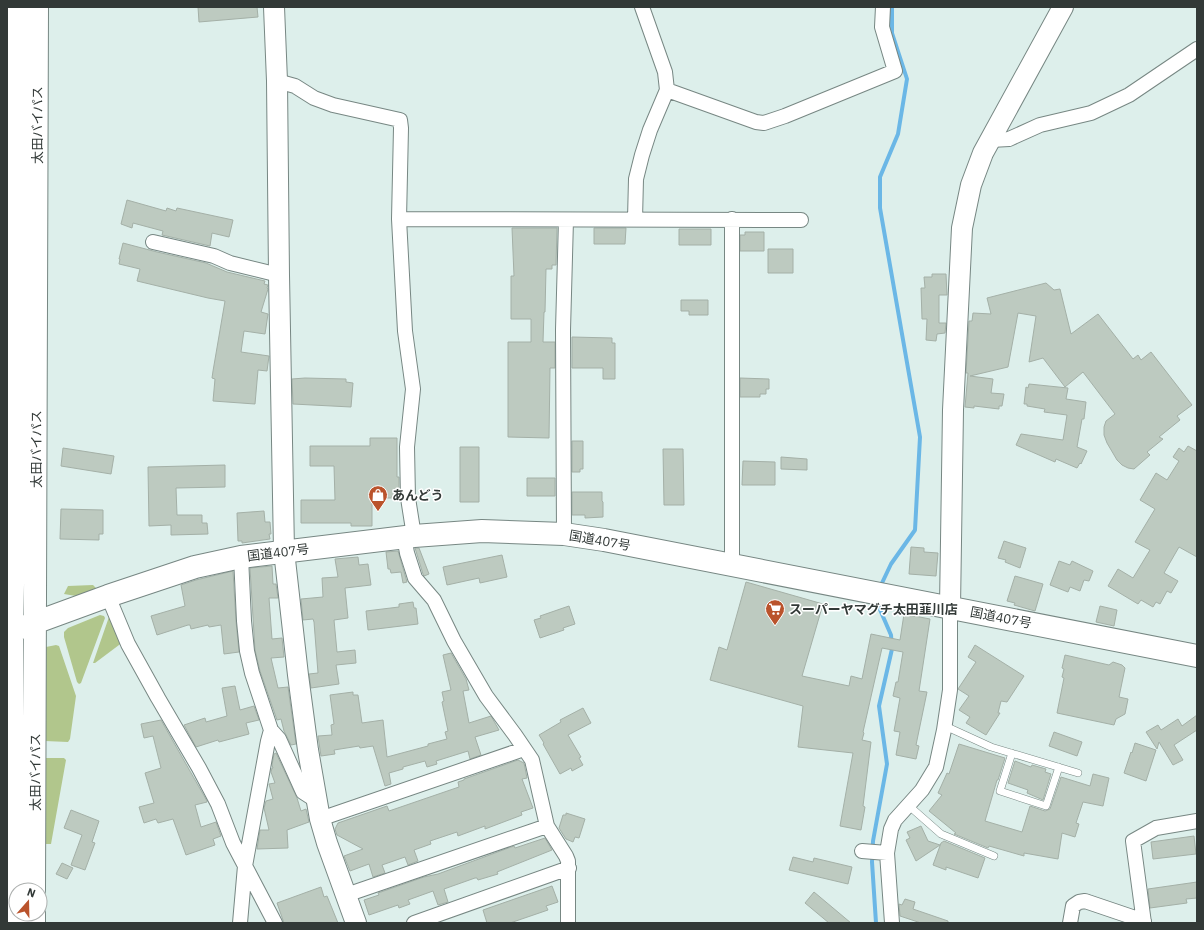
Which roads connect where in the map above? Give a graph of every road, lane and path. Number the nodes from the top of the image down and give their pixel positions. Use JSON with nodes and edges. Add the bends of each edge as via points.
{"nodes":[{"id":1,"x":18,"y":7,"type":"edge"},
{"id":2,"x":37,"y":7,"type":"edge"},
{"id":3,"x":274,"y":7,"type":"edge"},
{"id":4,"x":642,"y":7,"type":"edge"},
{"id":5,"x":883,"y":7,"type":"edge"},
{"id":6,"x":1063,"y":7,"type":"edge"},
{"id":7,"x":1197,"y":49,"type":"edge"},
{"id":8,"x":277,"y":81,"type":"junction"},
{"id":9,"x":667,"y":90,"type":"junction"},
{"id":10,"x":990,"y":140,"type":"junction"},
{"id":11,"x":399,"y":219,"type":"junction"},
{"id":12,"x":635,"y":219,"type":"junction"},
{"id":13,"x":732,"y":219,"type":"junction"},
{"id":14,"x":566,"y":220,"type":"junction"},
{"id":15,"x":802,"y":220,"type":"dead end"},
{"id":16,"x":152,"y":242,"type":"dead end"},
{"id":17,"x":279,"y":275,"type":"junction"},
{"id":18,"x":564,"y":534,"type":"junction"},
{"id":19,"x":409,"y":537,"type":"junction"},
{"id":20,"x":284,"y":551,"type":"junction"},
{"id":21,"x":241,"y":557,"type":"junction"},
{"id":22,"x":732,"y":566,"type":"junction"},
{"id":23,"x":108,"y":596,"type":"junction"},
{"id":24,"x":950,"y":607,"type":"junction"},
{"id":25,"x":36,"y":623,"type":"junction"},
{"id":26,"x":10,"y":632,"type":"edge"},
{"id":27,"x":1197,"y":656,"type":"edge"},
{"id":28,"x":945,"y":726,"type":"junction"},
{"id":29,"x":271,"y":730,"type":"junction"},
{"id":30,"x":524,"y":749,"type":"junction"},
{"id":31,"x":1012,"y":753,"type":"junction"},
{"id":32,"x":1059,"y":767,"type":"junction"},
{"id":33,"x":1078,"y":772,"type":"dead end"},
{"id":34,"x":10,"y":805,"type":"edge"},
{"id":35,"x":908,"y":805,"type":"junction"},
{"id":36,"x":319,"y":810,"type":"junction"},
{"id":37,"x":1197,"y":821,"type":"edge"},
{"id":38,"x":547,"y":826,"type":"junction"},
{"id":39,"x":862,"y":851,"type":"dead end"},
{"id":40,"x":884,"y":853,"type":"junction"},
{"id":41,"x":994,"y":856,"type":"dead end"},
{"id":42,"x":245,"y":866,"type":"junction"},
{"id":43,"x":569,"y":868,"type":"junction"},
{"id":44,"x":34,"y":882,"type":"edge"},
{"id":45,"x":346,"y":895,"type":"junction"},
{"id":46,"x":1144,"y":922,"type":"edge"},
{"id":47,"x":14,"y":923,"type":"edge"},
{"id":48,"x":240,"y":923,"type":"edge"},
{"id":49,"x":274,"y":923,"type":"edge"},
{"id":50,"x":356,"y":923,"type":"edge"},
{"id":51,"x":414,"y":923,"type":"edge"},
{"id":52,"x":568,"y":923,"type":"edge"},
{"id":53,"x":892,"y":923,"type":"edge"},
{"id":54,"x":1070,"y":923,"type":"edge"}],
"edges":[{"from":1,"to":26,"type":"highway","name":"太田バイパス","via":[[17,400]]},
{"from":2,"to":25,"type":"highway","name":"太田バイパス"},
{"from":3,"to":8,"type":"street"},
{"from":4,"to":9,"type":"street","via":[[665,72]]},
{"from":5,"to":9,"type":"street","via":[[882,27],[895,71],[785,116],[764,123],[756,122]]},
{"from":6,"to":10,"type":"street"},
{"from":7,"to":10,"type":"street","via":[[1129,95],[1091,113],[1040,125],[1009,139]]},
{"from":8,"to":11,"type":"street","via":[[295,86],[314,98],[333,105],[400,120]]},
{"from":8,"to":17,"type":"street"},
{"from":9,"to":12,"type":"street","via":[[650,130],[636,179]]},
{"from":10,"to":24,"type":"street","via":[[971,185],[962,228],[953,410]]},
{"from":11,"to":14,"type":"street"},
{"from":11,"to":19,"type":"street","via":[[405,331],[413,389],[407,447]]},
{"from":12,"to":13,"type":"street"},
{"from":12,"to":14,"type":"street"},
{"from":13,"to":15,"type":"street"},
{"from":13,"to":22,"type":"street"},
{"from":14,"to":18,"type":"street","via":[[563,330]]},
{"from":16,"to":17,"type":"street","via":[[214,256],[230,263]]},
{"from":17,"to":20,"type":"street"},
{"from":18,"to":19,"type":"highway","name":"国道407号","via":[[482,531]]},
{"from":18,"to":22,"type":"highway","name":"国道407号"},
{"from":19,"to":20,"type":"highway","name":"国道407号"},
{"from":19,"to":30,"type":"street","via":[[407,553],[415,578],[434,600],[486,696]]},
{"from":20,"to":21,"type":"highway","name":"国道407号"},
{"from":20,"to":36,"type":"street","via":[[306,735]]},
{"from":21,"to":23,"type":"highway","name":"国道407号","via":[[195,567]]},
{"from":21,"to":29,"type":"street","via":[[247,651]]},
{"from":22,"to":24,"type":"highway","name":"国道407号"},
{"from":23,"to":25,"type":"highway","name":"国道407号"},
{"from":23,"to":42,"type":"street","via":[[128,644],[218,804],[233,844]]},
{"from":24,"to":27,"type":"highway","name":"国道407号"},
{"from":24,"to":28,"type":"street","via":[[950,690]]},
{"from":25,"to":26,"type":"highway","name":"国道407号"},
{"from":25,"to":44,"type":"highway","name":"太田バイパス"},
{"from":26,"to":34,"type":"highway","name":"太田バイパス"},
{"from":28,"to":31,"type":"lane","via":[[991,747]]},
{"from":28,"to":35,"type":"street","via":[[936,767],[922,790]]},
{"from":29,"to":36,"type":"street","via":[[279,739],[303,792]]},
{"from":29,"to":42,"type":"street"},
{"from":30,"to":36,"type":"street"},
{"from":30,"to":38,"type":"street","via":[[532,760]]},
{"from":31,"to":32,"type":"lane"},
{"from":31,"to":32,"type":"lane","via":[[1000,791],[1046,806]]},
{"from":32,"to":33,"type":"lane"},
{"from":34,"to":47,"type":"highway","name":"太田バイパス"},
{"from":35,"to":40,"type":"street","via":[[893,824]]},
{"from":35,"to":41,"type":"lane","via":[[941,834]]},
{"from":36,"to":45,"type":"street","via":[[327,843]]},
{"from":37,"to":46,"type":"street","via":[[1156,828],[1133,841]]},
{"from":38,"to":43,"type":"street","via":[[566,856]]},
{"from":38,"to":45,"type":"street"},
{"from":39,"to":40,"type":"street"},
{"from":40,"to":53,"type":"street"},
{"from":42,"to":48,"type":"street"},
{"from":42,"to":49,"type":"street"},
{"from":43,"to":51,"type":"street"},
{"from":43,"to":52,"type":"street"},
{"from":45,"to":50,"type":"street"},
{"from":46,"to":54,"type":"street","via":[[1085,901],[1073,906]]}]}
